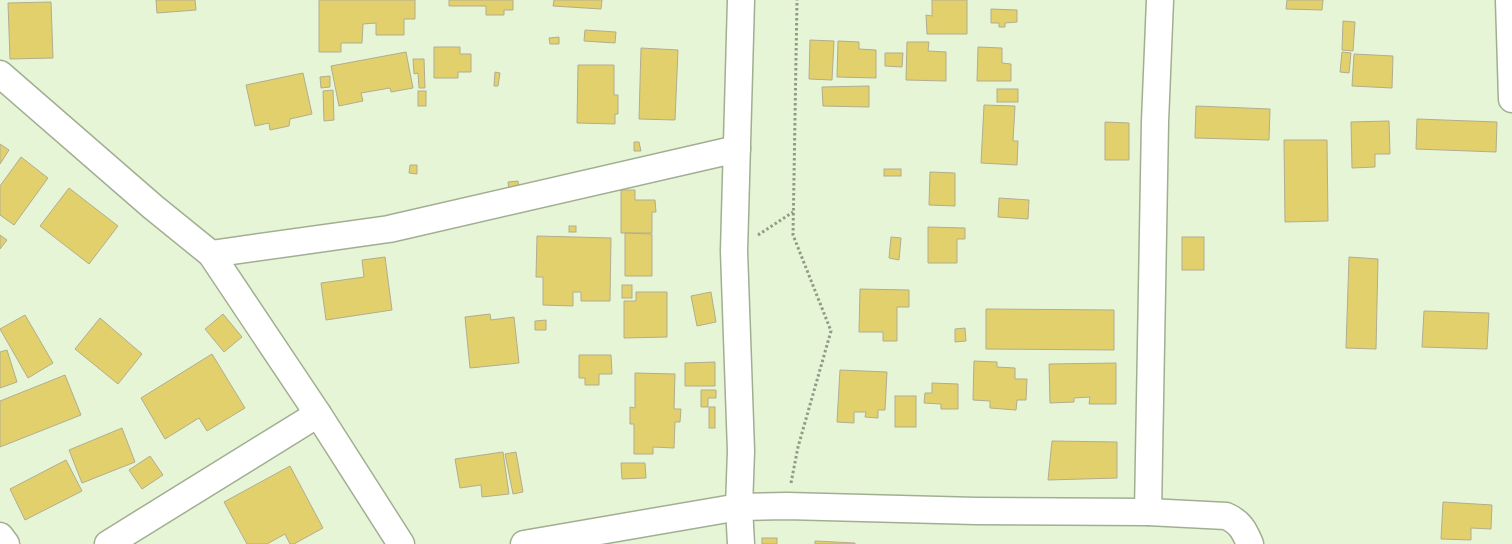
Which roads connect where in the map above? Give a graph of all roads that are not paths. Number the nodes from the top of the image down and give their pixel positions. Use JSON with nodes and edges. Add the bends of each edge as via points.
{"nodes":[{"id":1,"x":741,"y":0,"type":"edge"},
{"id":2,"x":1160,"y":0,"type":"edge"},
{"id":3,"x":1509,"y":0,"type":"edge"},
{"id":4,"x":0,"y":74,"type":"edge"},
{"id":5,"x":1512,"y":99,"type":"edge"},
{"id":6,"x":737,"y":149,"type":"junction"},
{"id":7,"x":211,"y":254,"type":"junction"},
{"id":8,"x":318,"y":414,"type":"junction"},
{"id":9,"x":739,"y":507,"type":"junction"},
{"id":10,"x":1148,"y":512,"type":"junction"},
{"id":11,"x":0,"y":536,"type":"edge"},
{"id":12,"x":6,"y":544,"type":"edge"},
{"id":13,"x":108,"y":544,"type":"edge"},
{"id":14,"x":401,"y":544,"type":"edge"},
{"id":15,"x":524,"y":544,"type":"edge"},
{"id":16,"x":741,"y":544,"type":"edge"},
{"id":17,"x":1250,"y":544,"type":"edge"}],
"edges":[{"from":1,"to":6,"type":"street"},
{"from":2,"to":10,"type":"street"},
{"from":3,"to":5,"type":"street"},
{"from":4,"to":7,"type":"street"},
{"from":6,"to":7,"type":"street","via":[[389,229]]},
{"from":6,"to":9,"type":"street","via":[[734,251],[741,451]]},
{"from":7,"to":8,"type":"street"},
{"from":8,"to":13,"type":"street"},
{"from":8,"to":14,"type":"street"},
{"from":9,"to":10,"type":"street"},
{"from":9,"to":15,"type":"street"},
{"from":9,"to":16,"type":"street"},
{"from":10,"to":17,"type":"street","via":[[1226,516],[1236,520]]},
{"from":11,"to":12,"type":"street"}]}
